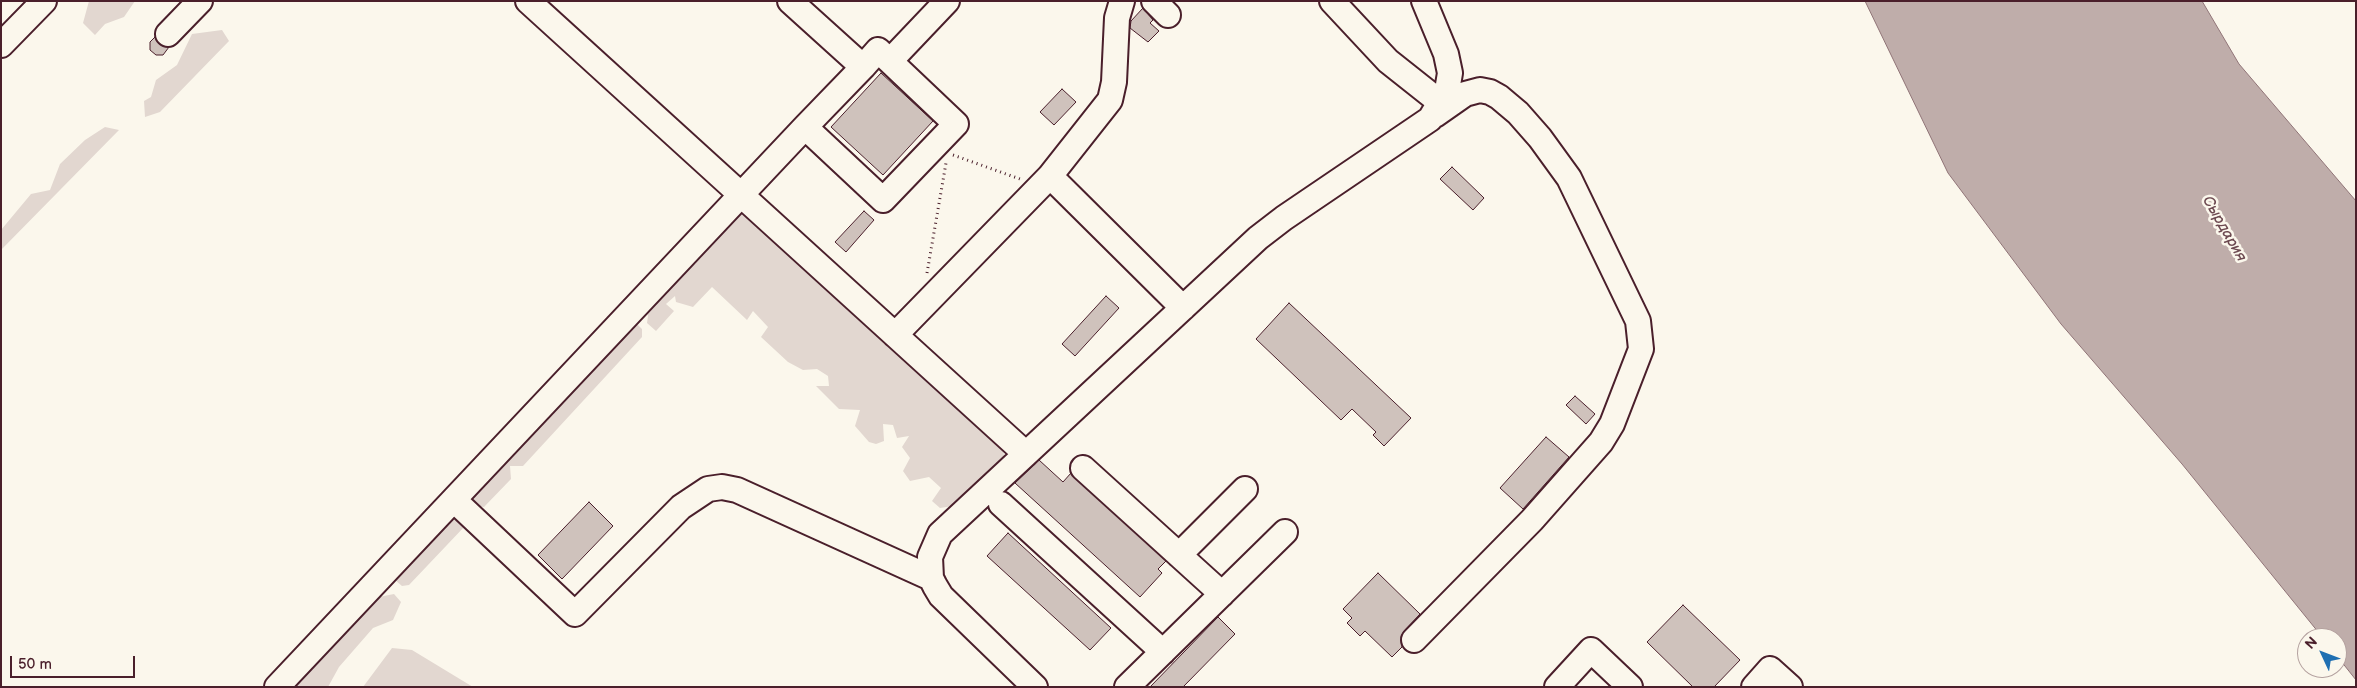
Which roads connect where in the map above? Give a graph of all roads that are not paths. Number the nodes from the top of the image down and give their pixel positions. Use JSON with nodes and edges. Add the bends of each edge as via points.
{"nodes":[{"id":1,"x":44,"y":1,"type":"edge"},
{"id":2,"x":200,"y":1,"type":"edge"},
{"id":3,"x":790,"y":1,"type":"edge"},
{"id":4,"x":947,"y":1,"type":"edge"},
{"id":5,"x":1122,"y":1,"type":"edge"},
{"id":6,"x":1332,"y":1,"type":"edge"},
{"id":7,"x":1424,"y":1,"type":"edge"},
{"id":8,"x":537,"y":4,"type":"edge"},
{"id":9,"x":168,"y":34,"type":"dead end"},
{"id":10,"x":1,"y":45,"type":"edge"},
{"id":11,"x":890,"y":61,"type":"junction"},
{"id":12,"x":863,"y":67,"type":"junction"},
{"id":13,"x":1436,"y":111,"type":"junction"},
{"id":14,"x":806,"y":127,"type":"junction"},
{"id":15,"x":1044,"y":181,"type":"junction"},
{"id":16,"x":741,"y":195,"type":"junction"},
{"id":17,"x":1183,"y":308,"type":"junction"},
{"id":18,"x":895,"y":335,"type":"junction"},
{"id":19,"x":1026,"y":454,"type":"junction"},
{"id":20,"x":1083,"y":468,"type":"dead end"},
{"id":21,"x":1246,"y":489,"type":"dead end"},
{"id":22,"x":454,"y":500,"type":"junction"},
{"id":23,"x":1001,"y":504,"type":"dead end"},
{"id":24,"x":1285,"y":532,"type":"dead end"},
{"id":25,"x":1179,"y":555,"type":"junction"},
{"id":26,"x":931,"y":578,"type":"junction"},
{"id":27,"x":1222,"y":594,"type":"junction"},
{"id":28,"x":1414,"y":640,"type":"dead end"},
{"id":29,"x":1162,"y":652,"type":"junction"},
{"id":30,"x":276,"y":687,"type":"edge"},
{"id":31,"x":1035,"y":687,"type":"edge"},
{"id":32,"x":1127,"y":687,"type":"edge"},
{"id":33,"x":1557,"y":687,"type":"edge"},
{"id":34,"x":1630,"y":687,"type":"edge"},
{"id":35,"x":1754,"y":687,"type":"edge"},
{"id":36,"x":1790,"y":687,"type":"edge"}],
"edges":[{"from":1,"to":10,"type":"street"},
{"from":2,"to":9,"type":"street"},
{"from":3,"to":12,"type":"street"},
{"from":4,"to":11,"type":"street"},
{"from":5,"to":15,"type":"street","via":[[1110,100]]},
{"from":6,"to":13,"type":"street"},
{"from":7,"to":13,"type":"street","via":[[1446,54],[1450,73]]},
{"from":8,"to":16,"type":"street"},
{"from":11,"to":12,"type":"street","via":[[878,50]]},
{"from":11,"to":14,"type":"street","via":[[956,124],[941,150],[883,200]]},
{"from":12,"to":14,"type":"street"},
{"from":13,"to":17,"type":"street","via":[[1258,238]]},
{"from":13,"to":28,"type":"street","via":[[1465,94],[1480,90],[1490,92],[1518,113],[1540,138],[1569,178],[1638,322],[1641,349],[1612,424],[1601,442],[1532,520]]},
{"from":14,"to":16,"type":"street"},
{"from":15,"to":17,"type":"street"},
{"from":15,"to":18,"type":"street"},
{"from":16,"to":18,"type":"street"},
{"from":16,"to":22,"type":"street"},
{"from":17,"to":19,"type":"street"},
{"from":18,"to":19,"type":"street"},
{"from":19,"to":26,"type":"street","via":[[940,534],[930,557]]},
{"from":20,"to":25,"type":"street"},
{"from":21,"to":25,"type":"street"},
{"from":22,"to":26,"type":"street","via":[[575,614],[681,507],[708,488],[737,490]]},
{"from":22,"to":30,"type":"street"},
{"from":23,"to":29,"type":"street"},
{"from":24,"to":27,"type":"street"},
{"from":25,"to":27,"type":"street"},
{"from":26,"to":31,"type":"street","via":[[941,596]]},
{"from":27,"to":29,"type":"street"},
{"from":29,"to":32,"type":"street"},
{"from":33,"to":34,"type":"street","via":[[1591,650]]},
{"from":35,"to":36,"type":"street","via":[[1770,669]]}]}
